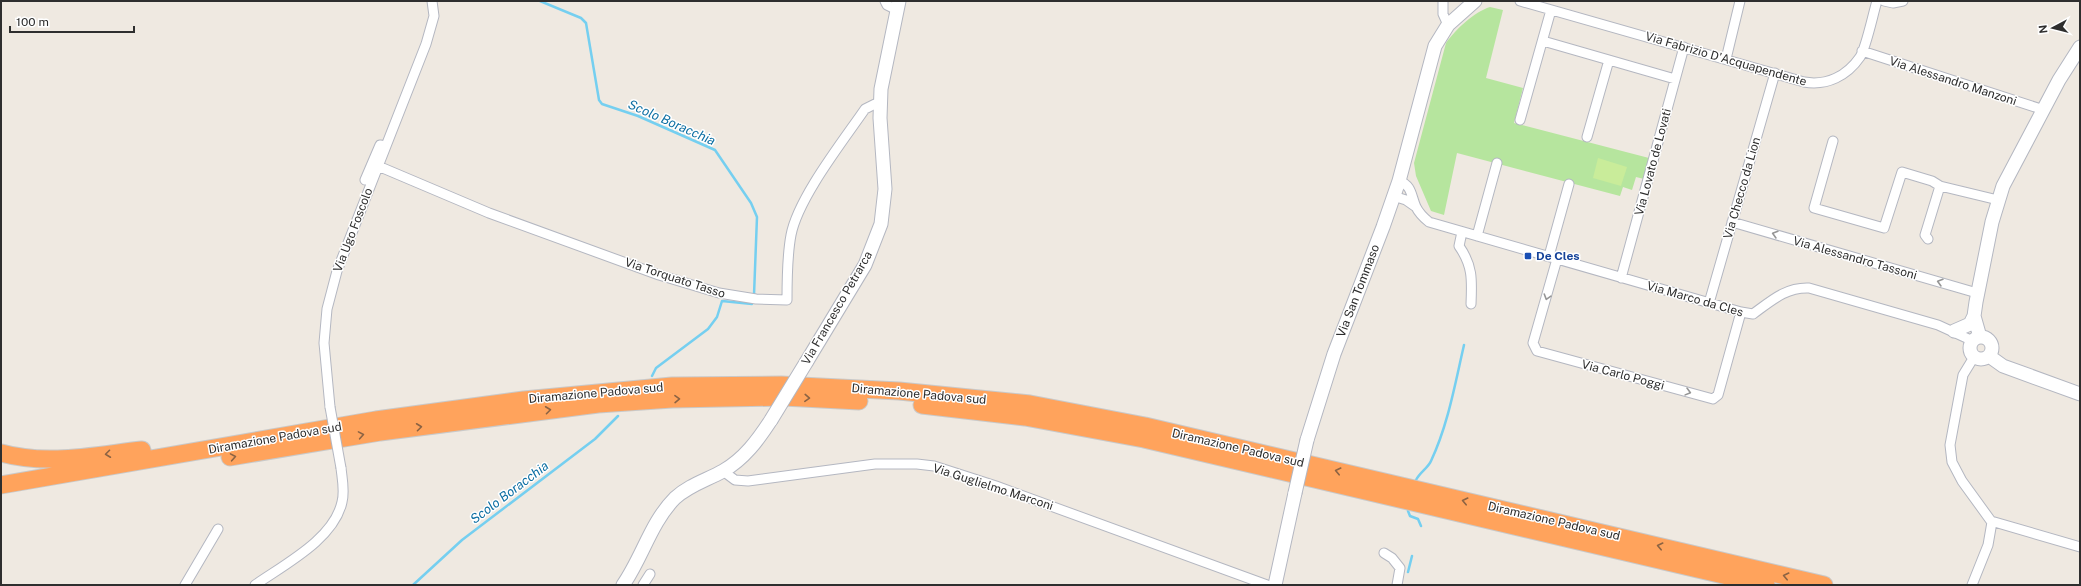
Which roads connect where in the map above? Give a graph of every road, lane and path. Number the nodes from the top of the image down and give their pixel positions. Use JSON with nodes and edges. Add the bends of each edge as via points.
{"nodes":[{"id":1,"x":432,"y":1,"type":"edge"},
{"id":2,"x":885,"y":1,"type":"edge"},
{"id":3,"x":1442,"y":1,"type":"edge"},
{"id":4,"x":1475,"y":1,"type":"edge"},
{"id":5,"x":1520,"y":1,"type":"edge"},
{"id":6,"x":1740,"y":1,"type":"edge"},
{"id":7,"x":1877,"y":1,"type":"edge"},
{"id":8,"x":1884,"y":1,"type":"edge"},
{"id":9,"x":1903,"y":1,"type":"edge"},
{"id":10,"x":898,"y":6,"type":"edge"},
{"id":11,"x":1551,"y":10,"type":"junction"},
{"id":12,"x":1448,"y":25,"type":"junction"},
{"id":13,"x":1543,"y":41,"type":"junction"},
{"id":14,"x":1684,"y":47,"type":"junction"},
{"id":15,"x":2080,"y":47,"type":"edge"},
{"id":16,"x":1862,"y":51,"type":"junction"},
{"id":17,"x":1726,"y":59,"type":"junction"},
{"id":18,"x":1609,"y":60,"type":"junction"},
{"id":19,"x":1775,"y":73,"type":"junction"},
{"id":20,"x":1675,"y":79,"type":"junction"},
{"id":21,"x":880,"y":104,"type":"junction"},
{"id":22,"x":2044,"y":110,"type":"junction"},
{"id":23,"x":1520,"y":120,"type":"dead end"},
{"id":24,"x":1587,"y":137,"type":"dead end"},
{"id":25,"x":1833,"y":141,"type":"dead end"},
{"id":26,"x":385,"y":146,"type":"junction"},
{"id":27,"x":1497,"y":162,"type":"dead end"},
{"id":28,"x":378,"y":166,"type":"junction"},
{"id":29,"x":365,"y":180,"type":"dead end"},
{"id":30,"x":1399,"y":181,"type":"junction"},
{"id":31,"x":1569,"y":184,"type":"dead end"},
{"id":32,"x":1940,"y":186,"type":"junction"},
{"id":33,"x":1394,"y":196,"type":"junction"},
{"id":34,"x":1998,"y":200,"type":"junction"},
{"id":35,"x":1416,"y":207,"type":"junction"},
{"id":36,"x":1732,"y":222,"type":"junction"},
{"id":37,"x":1462,"y":232,"type":"junction"},
{"id":38,"x":1477,"y":236,"type":"junction"},
{"id":39,"x":1928,"y":239,"type":"dead end"},
{"id":40,"x":1553,"y":258,"type":"junction"},
{"id":41,"x":1621,"y":278,"type":"junction"},
{"id":42,"x":1977,"y":293,"type":"junction"},
{"id":43,"x":1709,"y":303,"type":"junction"},
{"id":44,"x":1471,"y":304,"type":"dead end"},
{"id":45,"x":1741,"y":312,"type":"junction"},
{"id":46,"x":1974,"y":316,"type":"junction"},
{"id":47,"x":1954,"y":331,"type":"junction"},
{"id":48,"x":1976,"y":339,"type":"junction"},
{"id":49,"x":1989,"y":356,"type":"junction"},
{"id":50,"x":1974,"y":357,"type":"junction"},
{"id":51,"x":2080,"y":394,"type":"edge"},
{"id":52,"x":286,"y":435,"type":"junction"},
{"id":53,"x":1,"y":453,"type":"edge"},
{"id":54,"x":723,"y":471,"type":"junction"},
{"id":55,"x":1,"y":493,"type":"edge"},
{"id":56,"x":1992,"y":522,"type":"junction"},
{"id":57,"x":218,"y":529,"type":"dead end"},
{"id":58,"x":2080,"y":547,"type":"edge"},
{"id":59,"x":1384,"y":553,"type":"dead end"},
{"id":60,"x":650,"y":574,"type":"dead end"},
{"id":61,"x":185,"y":585,"type":"edge"},
{"id":62,"x":255,"y":585,"type":"edge"},
{"id":63,"x":623,"y":585,"type":"edge"},
{"id":64,"x":642,"y":585,"type":"edge"},
{"id":65,"x":1267,"y":585,"type":"edge"},
{"id":66,"x":1274,"y":585,"type":"edge"},
{"id":67,"x":1396,"y":585,"type":"edge"},
{"id":68,"x":1766,"y":585,"type":"edge"},
{"id":69,"x":1824,"y":585,"type":"edge"},
{"id":70,"x":1972,"y":585,"type":"edge"}],
"edges":[{"from":1,"to":26,"type":"street","name":"Via Ugo Foscolo","via":[[434,16],[426,44]]},
{"from":2,"to":10,"type":"street","via":[[887,6]]},
{"from":3,"to":12,"type":"street","via":[[1443,14]]},
{"from":4,"to":12,"type":"street","name":"Via San Tommaso"},
{"from":5,"to":11,"type":"street","name":"Via Fabrizio D'Acquapendente"},
{"from":6,"to":17,"type":"street"},
{"from":7,"to":16,"type":"street","name":"Via Fabrizio D'Acquapendente"},
{"from":8,"to":9,"type":"street"},
{"from":10,"to":21,"type":"street","name":"Via Francesco Petrarca","via":[[883,75]]},
{"from":11,"to":13,"type":"street"},
{"from":11,"to":14,"type":"street","name":"Via Fabrizio D'Acquapendente"},
{"from":12,"to":30,"type":"street","name":"Via San Tommaso","via":[[1436,46]]},
{"from":13,"to":18,"type":"street"},
{"from":13,"to":23,"type":"street"},
{"from":14,"to":17,"type":"street","name":"Via Fabrizio D'Acquapendente"},
{"from":14,"to":20,"type":"street","name":"Via Lovato de Lovati"},
{"from":15,"to":22,"type":"street"},
{"from":16,"to":19,"type":"street","name":"Via Fabrizio D'Acquapendente","via":[[1860,57],[1834,80],[1809,83]]},
{"from":16,"to":22,"type":"street","name":"Via Alessandro Manzoni"},
{"from":17,"to":19,"type":"street","name":"Via Fabrizio D'Acquapendente"},
{"from":18,"to":20,"type":"street"},
{"from":18,"to":24,"type":"street"},
{"from":19,"to":36,"type":"street","name":"Via Checco da Lion"},
{"from":20,"to":41,"type":"street","name":"Via Lovato de Lovati"},
{"from":21,"to":28,"type":"street","name":"Via Torquato Tasso","via":[[865,109],[827,164],[795,221],[790,236],[787,300],[756,299],[718,293],[659,275],[489,213]]},
{"from":21,"to":54,"type":"street","name":"Via Francesco Petrarca","bridge":true,"via":[[885,189],[881,224],[865,265],[771,420],[748,452]]},
{"from":22,"to":34,"type":"street","via":[[2008,175]]},
{"from":25,"to":32,"type":"street","via":[[1814,208],[1884,228],[1902,172]]},
{"from":26,"to":28,"type":"street","name":"Via Ugo Foscolo"},
{"from":26,"to":29,"type":"street","via":[[380,145]]},
{"from":27,"to":38,"type":"street"},
{"from":28,"to":62,"type":"street","name":"Via Ugo Foscolo","bridge":true,"via":[[337,271],[326,309],[324,343],[343,500],[331,527],[315,542]]},
{"from":30,"to":33,"type":"street","name":"Via San Tommaso"},
{"from":30,"to":35,"type":"street","name":"Via Marco da Cles","via":[[1411,189]]},
{"from":31,"to":40,"type":"street"},
{"from":32,"to":34,"type":"street"},
{"from":32,"to":39,"type":"street","via":[[1926,227],[1925,235]]},
{"from":33,"to":35,"type":"street","name":"Via Marco da Cles"},
{"from":33,"to":66,"type":"street","name":"Via San Tommaso","bridge":true,"via":[[1334,354],[1307,440]]},
{"from":34,"to":42,"type":"street"},
{"from":35,"to":37,"type":"street","name":"Via Marco da Cles","via":[[1429,222]]},
{"from":42,"to":36,"type":"street","name":"Via Alessandro Tassoni","one_way":true},
{"from":36,"to":43,"type":"street","name":"Via Checco da Lion"},
{"from":37,"to":38,"type":"street","name":"Via Marco da Cles"},
{"from":37,"to":44,"type":"street","via":[[1459,246],[1468,259],[1472,281]]},
{"from":38,"to":40,"type":"street","name":"Via Marco da Cles"},
{"from":40,"to":41,"type":"street","name":"Via Marco da Cles"},
{"from":40,"to":45,"type":"street","name":"Via Carlo Poggi","one_way":true,"via":[[1533,343],[1537,351],[1713,399],[1718,395]]},
{"from":41,"to":43,"type":"street","name":"Via Marco da Cles"},
{"from":42,"to":46,"type":"street"},
{"from":43,"to":45,"type":"street","name":"Via Marco da Cles"},
{"from":45,"to":47,"type":"street","name":"Via Marco da Cles","via":[[1753,314],[1784,292],[1809,288]]},
{"from":46,"to":47,"type":"street","via":[[1970,324]]},
{"from":46,"to":48,"type":"street"},
{"from":47,"to":48,"type":"street","name":"Via Marco da Cles"},
{"from":48,"to":49,"type":"street","via":[[1986,338],[1990,342],[1992,348]]},
{"from":48,"to":50,"type":"street","via":[[1970,347]]},
{"from":49,"to":50,"type":"street","via":[[1980,360]]},
{"from":49,"to":51,"type":"street","via":[[2003,366]]},
{"from":50,"to":56,"type":"street","via":[[1963,375],[1950,445],[1952,462],[1962,481]]},
{"from":52,"to":53,"type":"highway","one_way":true,"via":[[61,459],[23,458]]},
{"from":52,"to":55,"type":"highway","name":"Diramazione Padova sud"},
{"from":69,"to":52,"type":"highway","name":"Diramazione Padova sud","one_way":true,"via":[[1145,426],[1030,404],[899,391],[781,385],[672,386],[516,401]]},
{"from":54,"to":63,"type":"street","via":[[688,488],[675,499],[663,513]]},
{"from":54,"to":65,"type":"street","name":"Via Guglielmo Marconi","via":[[735,480],[748,481],[875,464],[934,466],[996,486]]},
{"from":55,"to":68,"type":"highway","name":"Diramazione Padova sud","one_way":true,"via":[[380,432],[598,404],[672,399],[784,397],[903,403],[1025,417],[1144,439]]},
{"from":56,"to":58,"type":"street"},
{"from":56,"to":70,"type":"street","via":[[1988,545]]},
{"from":57,"to":61,"type":"street"},
{"from":59,"to":67,"type":"street","via":[[1400,568]]},
{"from":60,"to":64,"type":"street"}]}
